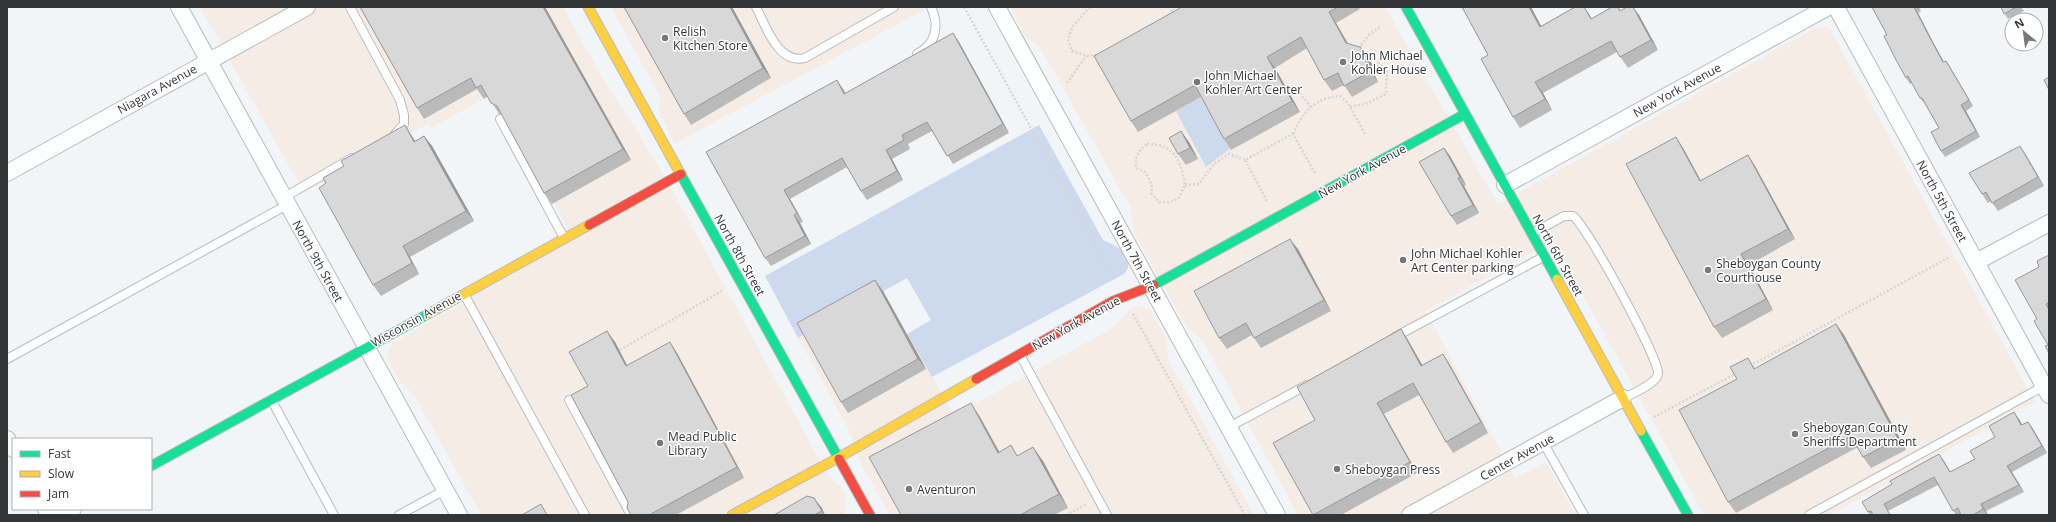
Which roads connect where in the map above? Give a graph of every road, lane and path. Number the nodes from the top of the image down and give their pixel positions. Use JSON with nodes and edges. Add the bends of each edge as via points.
{"nodes":[{"id":1,"x":178,"y":7,"type":"edge"},
{"id":2,"x":308,"y":7,"type":"edge"},
{"id":3,"x":350,"y":7,"type":"edge"},
{"id":4,"x":588,"y":7,"type":"edge"},
{"id":5,"x":756,"y":7,"type":"edge"},
{"id":6,"x":894,"y":7,"type":"edge"},
{"id":7,"x":931,"y":7,"type":"edge"},
{"id":8,"x":964,"y":7,"type":"edge"},
{"id":9,"x":997,"y":7,"type":"edge"},
{"id":10,"x":1090,"y":7,"type":"edge"},
{"id":11,"x":1174,"y":7,"type":"edge"},
{"id":12,"x":1406,"y":7,"type":"edge"},
{"id":13,"x":1828,"y":7,"type":"edge"},
{"id":14,"x":1836,"y":7,"type":"edge"},
{"id":15,"x":1166,"y":20,"type":"edge"},
{"id":16,"x":1380,"y":28,"type":"dead end"},
{"id":17,"x":1104,"y":55,"type":"edge"},
{"id":18,"x":1086,"y":56,"type":"junction"},
{"id":19,"x":911,"y":58,"type":"edge"},
{"id":20,"x":209,"y":61,"type":"junction"},
{"id":21,"x":1068,"y":83,"type":"dead end"},
{"id":22,"x":1297,"y":90,"type":"dead end"},
{"id":23,"x":1311,"y":107,"type":"junction"},
{"id":24,"x":1350,"y":107,"type":"junction"},
{"id":25,"x":1465,"y":114,"type":"junction"},
{"id":26,"x":500,"y":119,"type":"edge"},
{"id":27,"x":1293,"y":134,"type":"junction"},
{"id":28,"x":1365,"y":134,"type":"dead end"},
{"id":29,"x":385,"y":139,"type":"edge"},
{"id":30,"x":360,"y":154,"type":"edge"},
{"id":31,"x":1245,"y":160,"type":"junction"},
{"id":32,"x":7,"y":173,"type":"edge"},
{"id":33,"x":681,"y":174,"type":"junction"},
{"id":34,"x":1505,"y":185,"type":"junction"},
{"id":35,"x":1185,"y":186,"type":"junction"},
{"id":36,"x":1326,"y":191,"type":"junction"},
{"id":37,"x":285,"y":201,"type":"junction"},
{"id":38,"x":1276,"y":218,"type":"junction"},
{"id":39,"x":2049,"y":223,"type":"edge"},
{"id":40,"x":1533,"y":233,"type":"junction"},
{"id":41,"x":564,"y":238,"type":"junction"},
{"id":42,"x":1546,"y":256,"type":"junction"},
{"id":43,"x":1950,"y":257,"type":"dead end"},
{"id":44,"x":1976,"y":262,"type":"junction"},
{"id":45,"x":1151,"y":286,"type":"junction"},
{"id":46,"x":722,"y":291,"type":"dead end"},
{"id":47,"x":463,"y":293,"type":"junction"},
{"id":48,"x":1124,"y":296,"type":"junction"},
{"id":49,"x":1390,"y":340,"type":"edge"},
{"id":50,"x":366,"y":347,"type":"junction"},
{"id":51,"x":620,"y":350,"type":"dead end"},
{"id":52,"x":1019,"y":355,"type":"junction"},
{"id":53,"x":7,"y":360,"type":"edge"},
{"id":54,"x":1315,"y":381,"type":"edge"},
{"id":55,"x":2046,"y":391,"type":"edge"},
{"id":56,"x":1623,"y":398,"type":"junction"},
{"id":57,"x":272,"y":400,"type":"junction"},
{"id":58,"x":569,"y":400,"type":"dead end"},
{"id":59,"x":1637,"y":423,"type":"junction"},
{"id":60,"x":1229,"y":427,"type":"junction"},
{"id":61,"x":7,"y":439,"type":"edge"},
{"id":62,"x":1542,"y":442,"type":"junction"},
{"id":63,"x":12,"y":448,"type":"edge"},
{"id":64,"x":838,"y":458,"type":"junction"},
{"id":65,"x":152,"y":465,"type":"edge"},
{"id":66,"x":445,"y":490,"type":"junction"},
{"id":67,"x":1097,"y":498,"type":"junction"},
{"id":68,"x":71,"y":510,"type":"edge"},
{"id":69,"x":62,"y":515,"type":"edge"},
{"id":70,"x":334,"y":515,"type":"edge"},
{"id":71,"x":399,"y":515,"type":"edge"},
{"id":72,"x":458,"y":515,"type":"edge"},
{"id":73,"x":585,"y":515,"type":"edge"},
{"id":74,"x":631,"y":515,"type":"edge"},
{"id":75,"x":732,"y":515,"type":"edge"},
{"id":76,"x":870,"y":515,"type":"edge"},
{"id":77,"x":1066,"y":515,"type":"edge"},
{"id":78,"x":1107,"y":515,"type":"edge"},
{"id":79,"x":1245,"y":515,"type":"edge"},
{"id":80,"x":1277,"y":515,"type":"edge"},
{"id":81,"x":1410,"y":515,"type":"edge"},
{"id":82,"x":1584,"y":515,"type":"edge"},
{"id":83,"x":1688,"y":515,"type":"edge"},
{"id":84,"x":1808,"y":515,"type":"edge"}],
"edges":[{"from":1,"to":20,"type":"street","name":"North 9th Street"},
{"from":2,"to":20,"type":"street","name":"Niagara Avenue"},
{"from":3,"to":29,"type":"lane","via":[[400,100],[404,115],[404,124],[398,132]]},
{"from":4,"to":33,"type":"street","name":"North 8th Street"},
{"from":5,"to":6,"type":"lane","via":[[776,45],[787,57],[796,60],[805,58]]},
{"from":7,"to":19,"type":"lane","via":[[936,23],[934,37],[931,44]]},
{"from":8,"to":48,"type":"path"},
{"from":9,"to":45,"type":"street","name":"North 7th Street"},
{"from":10,"to":18,"type":"path","via":[[1073,26],[1068,39],[1072,51]]},
{"from":11,"to":15,"type":"path"},
{"from":12,"to":25,"type":"street","name":"North 6th Street"},
{"from":13,"to":34,"type":"street","name":"New York Avenue"},
{"from":14,"to":44,"type":"street","name":"North 5th Street"},
{"from":16,"to":24,"type":"path","via":[[1370,34],[1360,46],[1387,71],[1386,94],[1368,103]]},
{"from":17,"to":18,"type":"path"},
{"from":18,"to":21,"type":"path"},
{"from":20,"to":32,"type":"street","name":"Niagara Avenue"},
{"from":20,"to":37,"type":"street","name":"North 9th Street"},
{"from":22,"to":23,"type":"path"},
{"from":23,"to":24,"type":"path","via":[[1340,96]]},
{"from":23,"to":27,"type":"path","via":[[1301,115]]},
{"from":24,"to":28,"type":"path"},
{"from":25,"to":34,"type":"street","name":"North 6th Street"},
{"from":25,"to":36,"type":"street","name":"New York Avenue"},
{"from":26,"to":41,"type":"lane"},
{"from":27,"to":31,"type":"path"},
{"from":27,"to":36,"type":"path"},
{"from":30,"to":37,"type":"lane"},
{"from":31,"to":35,"type":"path","via":[[1229,154],[1214,164],[1199,184]]},
{"from":31,"to":38,"type":"path"},
{"from":33,"to":41,"type":"street","name":"Wisconsin Avenue"},
{"from":33,"to":64,"type":"street","name":"North 8th Street"},
{"from":34,"to":40,"type":"street","name":"North 6th Street"},
{"from":35,"to":35,"type":"path","via":[[1178,199],[1159,202],[1151,193],[1152,185],[1145,172],[1136,168],[1135,158],[1139,150],[1147,144],[1167,147],[1179,162]]},
{"from":36,"to":38,"type":"street","name":"New York Avenue"},
{"from":37,"to":50,"type":"street","name":"North 9th Street"},
{"from":37,"to":53,"type":"lane"},
{"from":38,"to":45,"type":"street","name":"New York Avenue"},
{"from":39,"to":44,"type":"street"},
{"from":40,"to":42,"type":"street","name":"North 6th Street"},
{"from":40,"to":56,"type":"lane","via":[[1561,217],[1571,215],[1580,223],[1601,254],[1658,372],[1653,382]]},
{"from":41,"to":47,"type":"street","name":"Wisconsin Avenue"},
{"from":42,"to":49,"type":"lane"},
{"from":42,"to":56,"type":"street","name":"North 6th Street"},
{"from":43,"to":59,"type":"path","via":[[1663,414]]},
{"from":44,"to":55,"type":"street","name":"North 5th Street"},
{"from":45,"to":48,"type":"street","name":"New York Avenue"},
{"from":45,"to":60,"type":"street","name":"North 7th Street"},
{"from":46,"to":51,"type":"path"},
{"from":47,"to":50,"type":"street","name":"Wisconsin Avenue"},
{"from":47,"to":73,"type":"lane"},
{"from":48,"to":52,"type":"street","name":"New York Avenue"},
{"from":48,"to":79,"type":"path"},
{"from":50,"to":57,"type":"street","name":"Wisconsin Avenue"},
{"from":50,"to":66,"type":"street","name":"North 9th Street"},
{"from":52,"to":64,"type":"street","name":"New York Avenue"},
{"from":52,"to":67,"type":"lane"},
{"from":54,"to":60,"type":"lane"},
{"from":55,"to":84,"type":"lane"},
{"from":56,"to":59,"type":"street","name":"North 6th Street"},
{"from":56,"to":62,"type":"street","name":"Center Avenue"},
{"from":57,"to":65,"type":"street","name":"Wisconsin Avenue"},
{"from":57,"to":70,"type":"lane"},
{"from":58,"to":74,"type":"lane"},
{"from":59,"to":83,"type":"street","name":"North 6th Street"},
{"from":60,"to":80,"type":"street","name":"North 7th Street"},
{"from":61,"to":63,"type":"street"},
{"from":62,"to":81,"type":"street","name":"Center Avenue"},
{"from":62,"to":82,"type":"lane"},
{"from":64,"to":75,"type":"street","name":"New York Avenue"},
{"from":64,"to":76,"type":"street","name":"North 8th Street"},
{"from":66,"to":71,"type":"lane"},
{"from":66,"to":72,"type":"street","name":"North 9th Street"},
{"from":67,"to":77,"type":"path"},
{"from":67,"to":78,"type":"lane"},
{"from":68,"to":69,"type":"street"}]}
